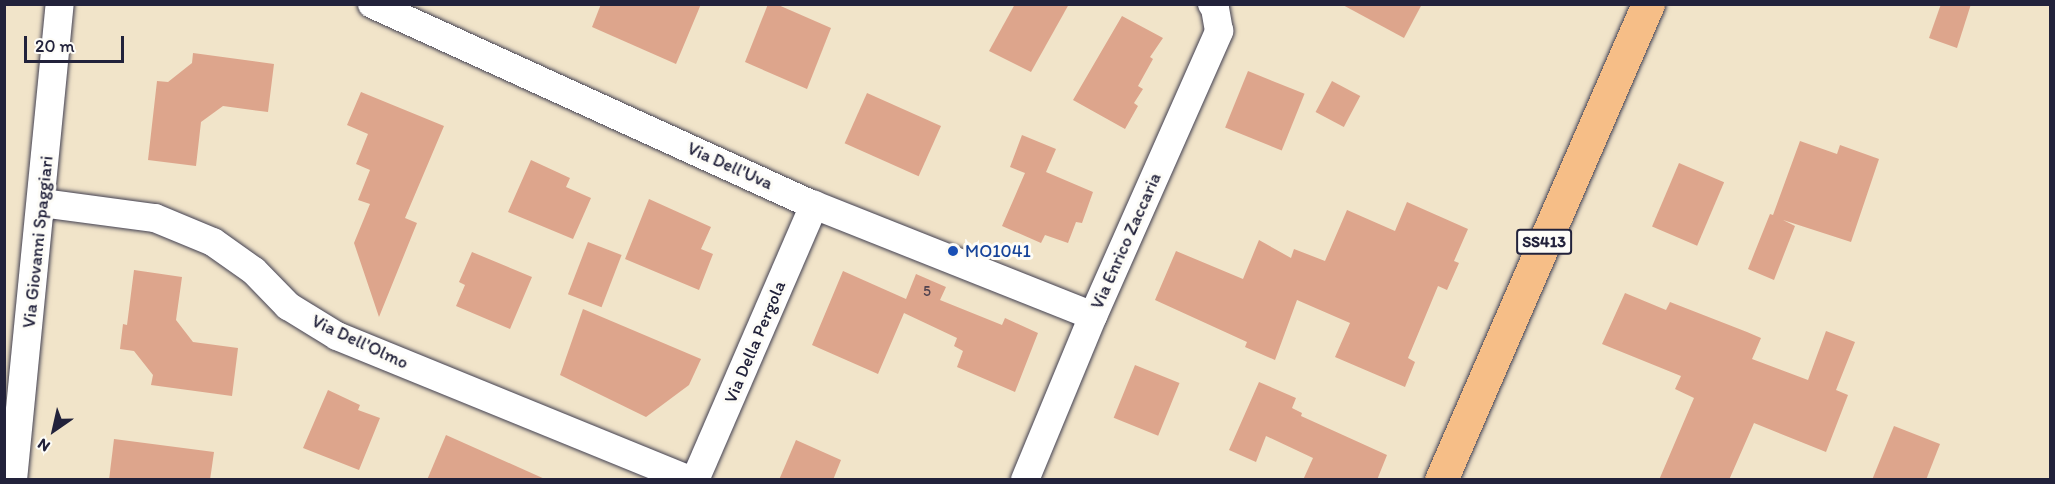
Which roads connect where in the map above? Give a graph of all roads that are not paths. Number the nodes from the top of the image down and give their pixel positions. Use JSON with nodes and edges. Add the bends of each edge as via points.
{"nodes":[{"id":1,"x":60,"y":4,"type":"edge"},
{"id":2,"x":372,"y":4,"type":"edge"},
{"id":3,"x":1212,"y":4,"type":"edge"},
{"id":4,"x":1648,"y":4,"type":"edge"},
{"id":5,"x":42,"y":203,"type":"junction"},
{"id":6,"x":814,"y":205,"type":"junction"},
{"id":7,"x":1093,"y":316,"type":"junction"},
{"id":8,"x":13,"y":480,"type":"edge"},
{"id":9,"x":689,"y":480,"type":"edge"},
{"id":10,"x":695,"y":480,"type":"edge"},
{"id":11,"x":1025,"y":480,"type":"edge"},
{"id":12,"x":1441,"y":480,"type":"edge"}],
"edges":[{"from":1,"to":5,"type":"street","name":"Via Giovanni Spaggiari"},
{"from":2,"to":6,"type":"street","name":"Via Dell'Uva"},
{"from":3,"to":7,"type":"street","name":"Via Enrico Zaccaria","via":[[1219,31]]},
{"from":4,"to":12,"type":"main road","number":"SS413"},
{"from":5,"to":8,"type":"street","name":"Via Giovanni Spaggiari"},
{"from":5,"to":9,"type":"street","name":"Via Dell'Olmo","via":[[155,218],[213,242],[254,271],[288,306],[338,336]]},
{"from":6,"to":7,"type":"street","name":"Via Dell'Uva"},
{"from":6,"to":10,"type":"street","name":"Via Della Pergola"},
{"from":7,"to":11,"type":"street","name":"Via Enrico Zaccaria"}]}
